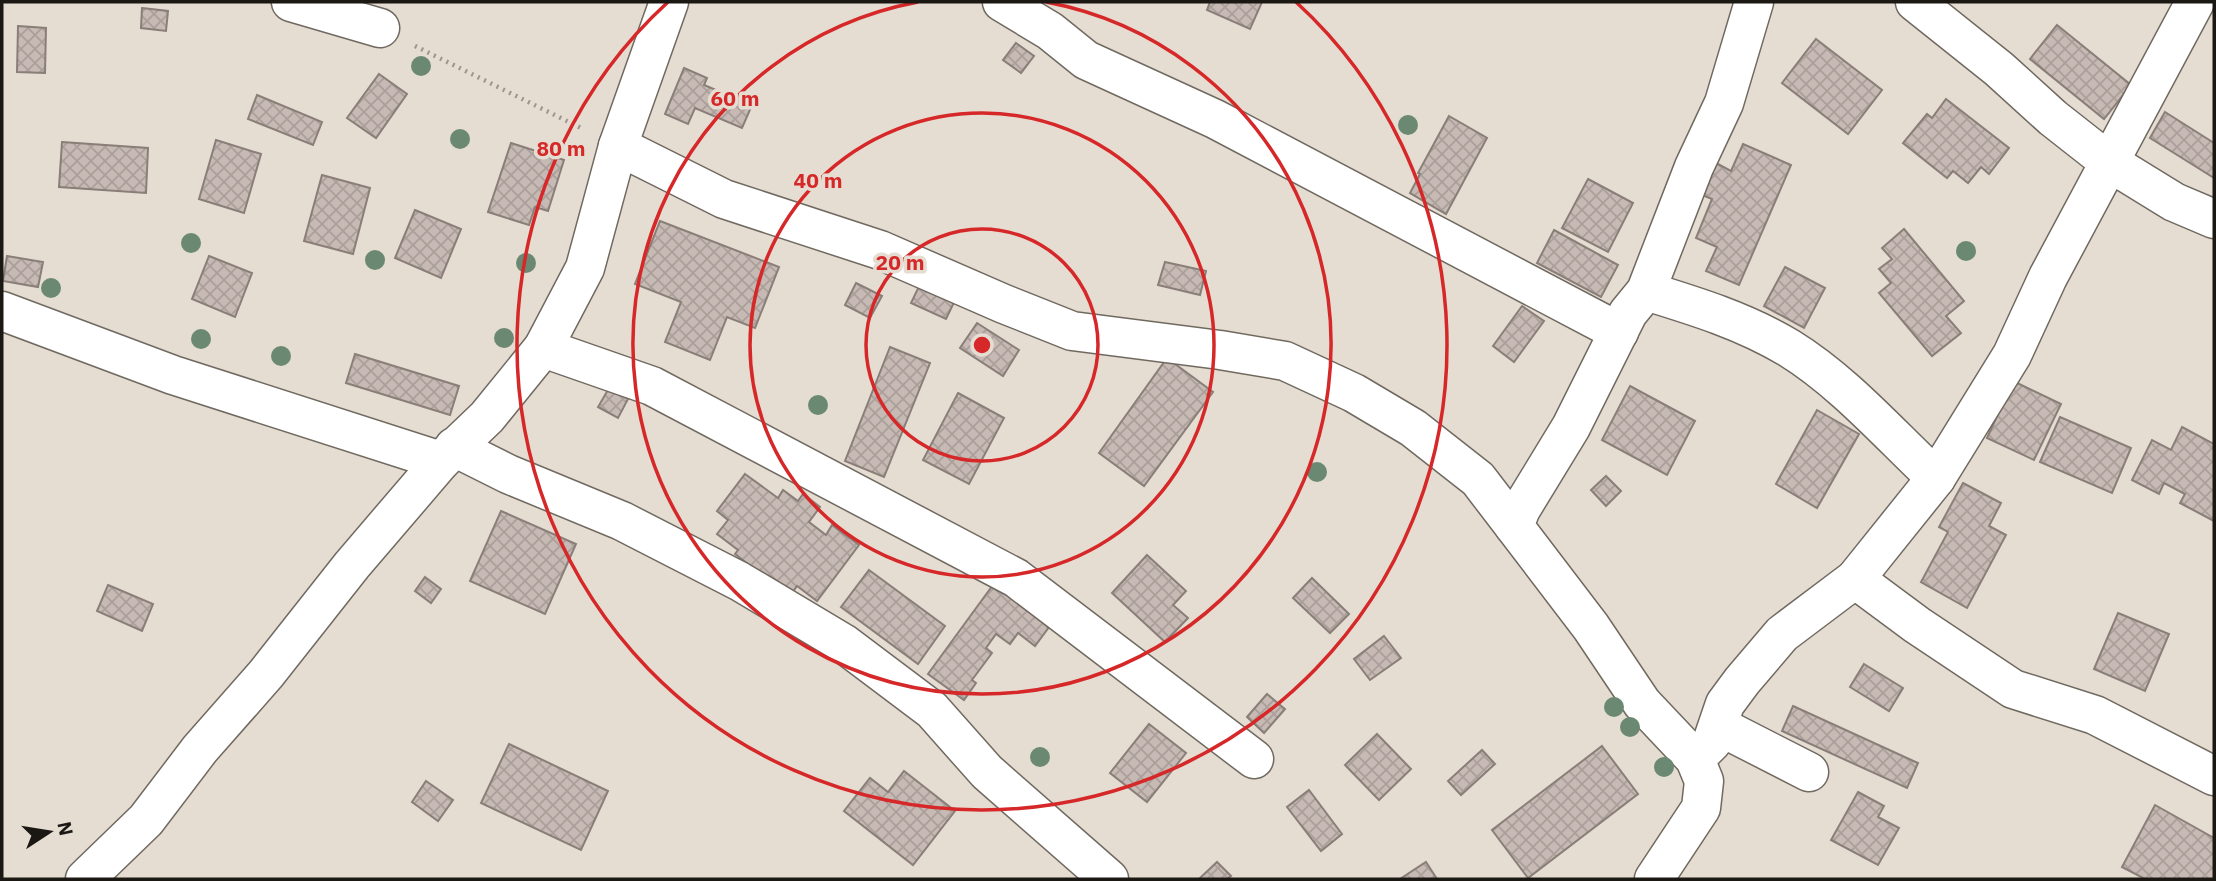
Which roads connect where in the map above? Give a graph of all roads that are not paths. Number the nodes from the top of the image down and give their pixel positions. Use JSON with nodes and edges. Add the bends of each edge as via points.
{"nodes":[{"id":1,"x":290,"y":2,"type":"edge"},
{"id":2,"x":669,"y":2,"type":"edge"},
{"id":3,"x":1002,"y":2,"type":"edge"},
{"id":4,"x":1754,"y":2,"type":"edge"},
{"id":5,"x":1915,"y":2,"type":"edge"},
{"id":6,"x":2196,"y":2,"type":"edge"},
{"id":7,"x":380,"y":28,"type":"road end"},
{"id":8,"x":618,"y":146,"type":"junction"},
{"id":9,"x":2109,"y":162,"type":"junction"},
{"id":10,"x":2214,"y":219,"type":"edge"},
{"id":11,"x":1646,"y":291,"type":"junction"},
{"id":12,"x":2,"y":311,"type":"edge"},
{"id":13,"x":1619,"y":332,"type":"junction"},
{"id":14,"x":543,"y":348,"type":"junction"},
{"id":15,"x":447,"y":454,"type":"junction"},
{"id":16,"x":1936,"y":478,"type":"junction"},
{"id":17,"x":1514,"y":526,"type":"junction"},
{"id":18,"x":1855,"y":579,"type":"junction"},
{"id":19,"x":1719,"y":726,"type":"junction"},
{"id":20,"x":1254,"y":759,"type":"dead end"},
{"id":21,"x":1695,"y":759,"type":"junction"},
{"id":22,"x":1809,"y":772,"type":"dead end"},
{"id":23,"x":2214,"y":776,"type":"edge"},
{"id":24,"x":85,"y":879,"type":"edge"},
{"id":25,"x":1109,"y":879,"type":"edge"},
{"id":26,"x":1654,"y":879,"type":"edge"}],
"edges":[{"from":1,"to":7,"type":"street"},
{"from":2,"to":8,"type":"street"},
{"from":3,"to":13,"type":"street","via":[[1086,60],[1215,119]]},
{"from":4,"to":11,"type":"street","via":[[1724,103]]},
{"from":5,"to":9,"type":"street"},
{"from":6,"to":9,"type":"street"},
{"from":8,"to":14,"type":"street","via":[[584,268]]},
{"from":8,"to":17,"type":"street","via":[[724,199],[880,250],[1072,331],[1285,361],[1354,393],[1413,428],[1478,479]]},
{"from":9,"to":10,"type":"street","via":[[2174,202]]},
{"from":9,"to":16,"type":"street","via":[[2012,355]]},
{"from":11,"to":13,"type":"street"},
{"from":11,"to":16,"type":"street","via":[[1712,311],[1788,348],[1830,378]]},
{"from":12,"to":15,"type":"street","via":[[173,375]]},
{"from":13,"to":17,"type":"street"},
{"from":14,"to":15,"type":"street","via":[[487,417]]},
{"from":14,"to":20,"type":"street","via":[[652,386],[1016,578]]},
{"from":15,"to":24,"type":"street","via":[[146,820]]},
{"from":15,"to":25,"type":"street","via":[[622,521],[739,581],[844,643],[932,710],[987,772]]},
{"from":16,"to":18,"type":"street"},
{"from":17,"to":21,"type":"street","via":[[1642,703]]},
{"from":18,"to":19,"type":"street","via":[[1782,634],[1731,696]]},
{"from":18,"to":23,"type":"street","via":[[2013,690],[2095,715]]},
{"from":19,"to":21,"type":"street","via":[[1712,742]]},
{"from":19,"to":22,"type":"street"},
{"from":21,"to":26,"type":"street","via":[[1704,781],[1701,808]]}]}
